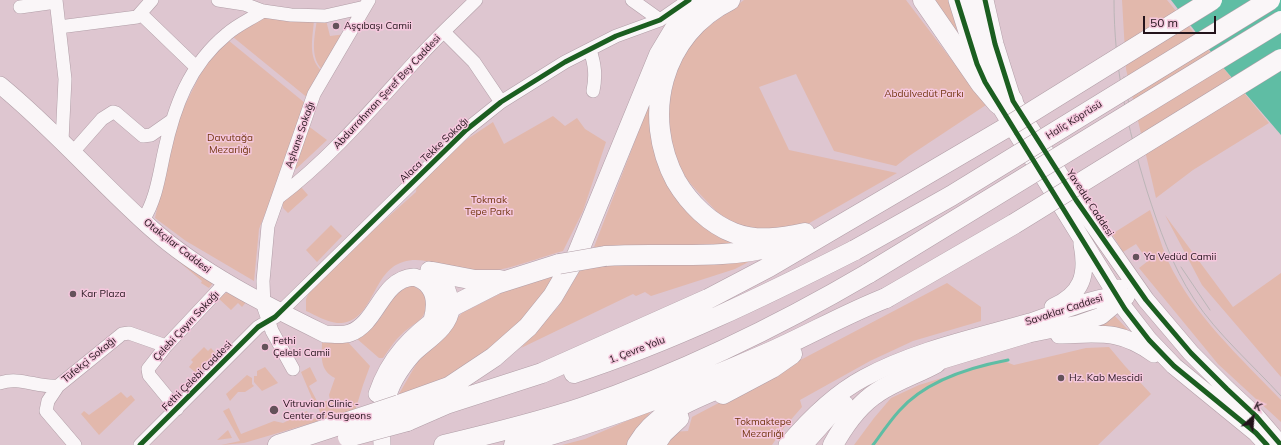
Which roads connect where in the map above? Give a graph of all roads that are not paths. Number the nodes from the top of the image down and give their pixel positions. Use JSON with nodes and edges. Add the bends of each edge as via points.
{"nodes":[{"id":1,"x":152,"y":0,"type":"edge"},
{"id":2,"x":218,"y":0,"type":"edge"},
{"id":3,"x":476,"y":0,"type":"edge"},
{"id":4,"x":632,"y":0,"type":"edge"},
{"id":5,"x":689,"y":0,"type":"edge"},
{"id":6,"x":702,"y":0,"type":"edge"},
{"id":7,"x":730,"y":0,"type":"edge"},
{"id":8,"x":923,"y":0,"type":"edge"},
{"id":9,"x":957,"y":0,"type":"edge"},
{"id":10,"x":968,"y":0,"type":"edge"},
{"id":11,"x":985,"y":0,"type":"edge"},
{"id":12,"x":1212,"y":0,"type":"edge"},
{"id":13,"x":1270,"y":0,"type":"edge"},
{"id":14,"x":56,"y":1,"type":"edge"},
{"id":15,"x":367,"y":3,"type":"edge"},
{"id":16,"x":20,"y":7,"type":"dead end"},
{"id":17,"x":263,"y":11,"type":"junction"},
{"id":18,"x":141,"y":14,"type":"junction"},
{"id":19,"x":660,"y":20,"type":"junction"},
{"id":20,"x":1281,"y":21,"type":"edge"},
{"id":21,"x":59,"y":26,"type":"junction"},
{"id":22,"x":444,"y":32,"type":"junction"},
{"id":23,"x":590,"y":50,"type":"junction"},
{"id":24,"x":1281,"y":59,"type":"edge"},
{"id":25,"x":196,"y":67,"type":"junction"},
{"id":26,"x":0,"y":85,"type":"edge"},
{"id":27,"x":593,"y":91,"type":"dead end"},
{"id":28,"x":501,"y":102,"type":"junction"},
{"id":29,"x":1006,"y":103,"type":"junction"},
{"id":30,"x":171,"y":121,"type":"junction"},
{"id":31,"x":67,"y":146,"type":"junction"},
{"id":32,"x":279,"y":197,"type":"junction"},
{"id":33,"x":852,"y":218,"type":"junction"},
{"id":34,"x":143,"y":220,"type":"junction"},
{"id":35,"x":805,"y":233,"type":"junction"},
{"id":36,"x":1080,"y":235,"type":"junction"},
{"id":37,"x":855,"y":250,"type":"joint"},
{"id":38,"x":1119,"y":264,"type":"junction"},
{"id":39,"x":433,"y":272,"type":"junction"},
{"id":40,"x":508,"y":280,"type":"junction"},
{"id":41,"x":263,"y":281,"type":"junction"},
{"id":42,"x":226,"y":282,"type":"junction"},
{"id":43,"x":246,"y":292,"type":"junction"},
{"id":44,"x":296,"y":295,"type":"junction"},
{"id":45,"x":1116,"y":297,"type":"junction"},
{"id":46,"x":886,"y":298,"type":"junction"},
{"id":47,"x":264,"y":301,"type":"junction"},
{"id":48,"x":378,"y":304,"type":"junction"},
{"id":49,"x":451,"y":307,"type":"junction"},
{"id":50,"x":274,"y":316,"type":"junction"},
{"id":51,"x":298,"y":320,"type":"junction"},
{"id":52,"x":432,"y":320,"type":"junction"},
{"id":53,"x":997,"y":330,"type":"junction"},
{"id":54,"x":1029,"y":334,"type":"junction"},
{"id":55,"x":166,"y":346,"type":"junction"},
{"id":56,"x":792,"y":354,"type":"junction"},
{"id":57,"x":936,"y":363,"type":"junction"},
{"id":58,"x":1174,"y":366,"type":"junction"},
{"id":59,"x":293,"y":369,"type":"dead end"},
{"id":60,"x":0,"y":383,"type":"edge"},
{"id":61,"x":58,"y":386,"type":"junction"},
{"id":62,"x":1227,"y":389,"type":"junction"},
{"id":63,"x":177,"y":409,"type":"junction"},
{"id":64,"x":403,"y":413,"type":"junction"},
{"id":65,"x":348,"y":430,"type":"junction"},
{"id":66,"x":374,"y":440,"type":"edge"},
{"id":67,"x":75,"y":445,"type":"edge"},
{"id":68,"x":140,"y":445,"type":"edge"},
{"id":69,"x":278,"y":445,"type":"edge"},
{"id":70,"x":320,"y":445,"type":"edge"},
{"id":71,"x":444,"y":445,"type":"edge"},
{"id":72,"x":514,"y":445,"type":"edge"},
{"id":73,"x":637,"y":445,"type":"edge"},
{"id":74,"x":654,"y":445,"type":"edge"},
{"id":75,"x":787,"y":445,"type":"edge"},
{"id":76,"x":804,"y":445,"type":"edge"},
{"id":77,"x":833,"y":445,"type":"edge"},
{"id":78,"x":1267,"y":445,"type":"edge"},
{"id":79,"x":1281,"y":445,"type":"edge"}],
"edges":[{"from":1,"to":18,"type":"street"},
{"from":2,"to":17,"type":"street","via":[[244,4]]},
{"from":3,"to":22,"type":"street","name":"Abdurrahman Şeref Bey Caddesi"},
{"from":4,"to":19,"type":"street"},
{"from":5,"to":19,"type":"street","name":"Alaca Tekke Sokağı"},
{"from":6,"to":64,"type":"highway","via":[[678,25],[659,55],[577,255],[549,301],[528,327],[482,365]]},
{"from":7,"to":35,"type":"highway","via":[[696,24],[671,59],[660,94],[658,116],[664,155],[682,191],[707,217],[721,227],[734,233],[761,238],[780,238]]},
{"from":8,"to":29,"type":"highway","via":[[981,84]]},
{"from":9,"to":29,"type":"main road","name":"Yavedut Caddesi","via":[[977,64]]},
{"from":10,"to":29,"type":"highway","via":[[987,58]]},
{"from":11,"to":29,"type":"main road","name":"Yavedut Caddesi"},
{"from":12,"to":33,"type":"highway","bridge":true,"via":[[1009,126]]},
{"from":13,"to":37,"type":"highway","name":"Haliç Köprüsü","bridge":true,"via":[[958,192]]},
{"from":14,"to":16,"type":"street"},
{"from":14,"to":21,"type":"street"},
{"from":15,"to":17,"type":"street","via":[[325,16]]},
{"from":15,"to":32,"type":"street","name":"Aşhane Sokağı","via":[[314,94]]},
{"from":17,"to":25,"type":"street","via":[[227,33]]},
{"from":18,"to":21,"type":"street","via":[[128,19]]},
{"from":18,"to":25,"type":"street"},
{"from":19,"to":23,"type":"street","name":"Alaca Tekke Sokağı","via":[[616,36]]},
{"from":20,"to":71,"type":"highway","bridge":true,"via":[[869,273],[755,336],[656,380],[546,419]]},
{"from":21,"to":31,"type":"street","via":[[65,79]]},
{"from":22,"to":28,"type":"street","via":[[474,62]]},
{"from":22,"to":32,"type":"street","name":"Abdurrahman Şeref Bey Caddesi","via":[[356,128]]},
{"from":23,"to":27,"type":"street","via":[[595,69]]},
{"from":23,"to":28,"type":"street","name":"Alaca Tekke Sokağı","via":[[565,62]]},
{"from":24,"to":46,"type":"highway","bridge":true,"via":[[1014,224]]},
{"from":25,"to":30,"type":"street","via":[[187,80]]},
{"from":26,"to":31,"type":"main road","name":"Otakçılar Caddesi"},
{"from":28,"to":44,"type":"street","name":"Alaca Tekke Sokağı","via":[[466,130]]},
{"from":29,"to":36,"type":"main road","name":"Yavedut Caddesi"},
{"from":29,"to":38,"type":"main road","name":"Yavedut Caddesi"},
{"from":30,"to":31,"type":"street","via":[[151,135],[143,136],[113,112]]},
{"from":30,"to":34,"type":"street","via":[[156,192]]},
{"from":31,"to":34,"type":"main road","name":"Otakçılar Caddesi"},
{"from":32,"to":41,"type":"street","name":"Aşhane Sokağı","via":[[268,226]]},
{"from":33,"to":35,"type":"highway"},
{"from":33,"to":64,"type":"highway","via":[[735,286],[600,349],[542,373],[446,404]]},
{"from":34,"to":42,"type":"main road","name":"Otakçılar Caddesi"},
{"from":35,"to":40,"type":"highway","bridge":true,"via":[[780,245],[761,250],[714,255],[605,256],[559,264]]},
{"from":36,"to":45,"type":"main road","name":"Yavedut Caddesi"},
{"from":36,"to":53,"type":"main road","via":[[1084,274],[1075,293],[1059,305]]},
{"from":37,"to":64,"type":"highway","name":"1. Çevre Yolu","via":[[746,304],[632,353],[431,418]]},
{"from":38,"to":45,"type":"main road","via":[[1121,277]]},
{"from":38,"to":62,"type":"main road","name":"Yavedut Caddesi","via":[[1191,353]]},
{"from":39,"to":40,"type":"highway","via":[[475,280]]},
{"from":39,"to":48,"type":"main road","name":"Otakçılar Caddesi","via":[[415,268],[399,271],[385,286]]},
{"from":39,"to":49,"type":"main road","via":[[446,287]]},
{"from":40,"to":49,"type":"highway"},
{"from":41,"to":43,"type":"street"},
{"from":41,"to":47,"type":"street","name":"Aşhane Sokağı"},
{"from":42,"to":43,"type":"main road","name":"Otakçılar Caddesi"},
{"from":42,"to":55,"type":"street","name":"Çelebi Çayırı Sokağı"},
{"from":43,"to":47,"type":"main road","name":"Otakçılar Caddesi"},
{"from":44,"to":50,"type":"street","name":"Alaca Tekke Sokağı"},
{"from":44,"to":51,"type":"street"},
{"from":45,"to":53,"type":"main road","name":"Savaklar Caddesi","via":[[1104,297]]},
{"from":45,"to":54,"type":"main road","name":"Savaklar Caddesi","via":[[1113,306],[1101,316],[1078,324]]},
{"from":45,"to":58,"type":"main road","name":"Yavedut Caddesi","via":[[1149,340]]},
{"from":45,"to":62,"type":"main road","via":[[1123,296],[1133,302],[1185,361],[1207,379]]},
{"from":46,"to":56,"type":"highway","via":[[856,320]]},
{"from":46,"to":72,"type":"highway","via":[[715,375],[608,416]]},
{"from":47,"to":50,"type":"main road","name":"Otakçılar Caddesi"},
{"from":48,"to":51,"type":"main road","name":"Otakçılar Caddesi","via":[[362,326],[345,335],[325,334]]},
{"from":48,"to":52,"type":"main road","name":"Otakçılar Caddesi","via":[[398,282],[408,278],[419,279],[435,296]]},
{"from":49,"to":52,"type":"main road"},
{"from":49,"to":66,"type":"main road","via":[[445,324],[413,354],[394,380]]},
{"from":50,"to":51,"type":"main road","name":"Otakçılar Caddesi"},
{"from":50,"to":59,"type":"street","via":[[274,336]]},
{"from":50,"to":63,"type":"street","name":"Fethi Çelebi Caddesi","via":[[258,328]]},
{"from":52,"to":66,"type":"main road","via":[[408,341],[387,368],[375,397]]},
{"from":53,"to":75,"type":"main road","name":"Savaklar Caddesi","via":[[914,356],[864,378],[820,409]]},
{"from":54,"to":57,"type":"main road","name":"Savaklar Caddesi"},
{"from":54,"to":58,"type":"main road","via":[[1119,336],[1137,342]]},
{"from":55,"to":61,"type":"street","name":"Tüfekçi Sokağı","via":[[129,333],[122,334]]},
{"from":55,"to":63,"type":"street","name":"Çelebi Çayırı Sokağı","via":[[149,366],[148,372]]},
{"from":56,"to":73,"type":"highway","via":[[676,408],[654,423]]},
{"from":56,"to":74,"type":"highway","via":[[686,414],[670,425]]},
{"from":57,"to":76,"type":"main road","name":"Savaklar Caddesi","via":[[908,370],[869,388],[833,414]]},
{"from":57,"to":77,"type":"highway","via":[[868,399]]},
{"from":58,"to":78,"type":"main road","via":[[1256,433]]},
{"from":60,"to":61,"type":"street","via":[[8,380],[48,387]]},
{"from":61,"to":67,"type":"street","name":"Tüfekçi Sokağı","via":[[48,401],[46,410]]},
{"from":62,"to":79,"type":"main road","via":[[1256,416]]},
{"from":63,"to":68,"type":"street","name":"Fethi Çelebi Caddesi"},
{"from":64,"to":65,"type":"highway","bridge":true},
{"from":64,"to":66,"type":"highway","bridge":true},
{"from":65,"to":66,"type":"highway","bridge":true},
{"from":65,"to":69,"type":"highway"},
{"from":65,"to":70,"type":"highway"}]}
